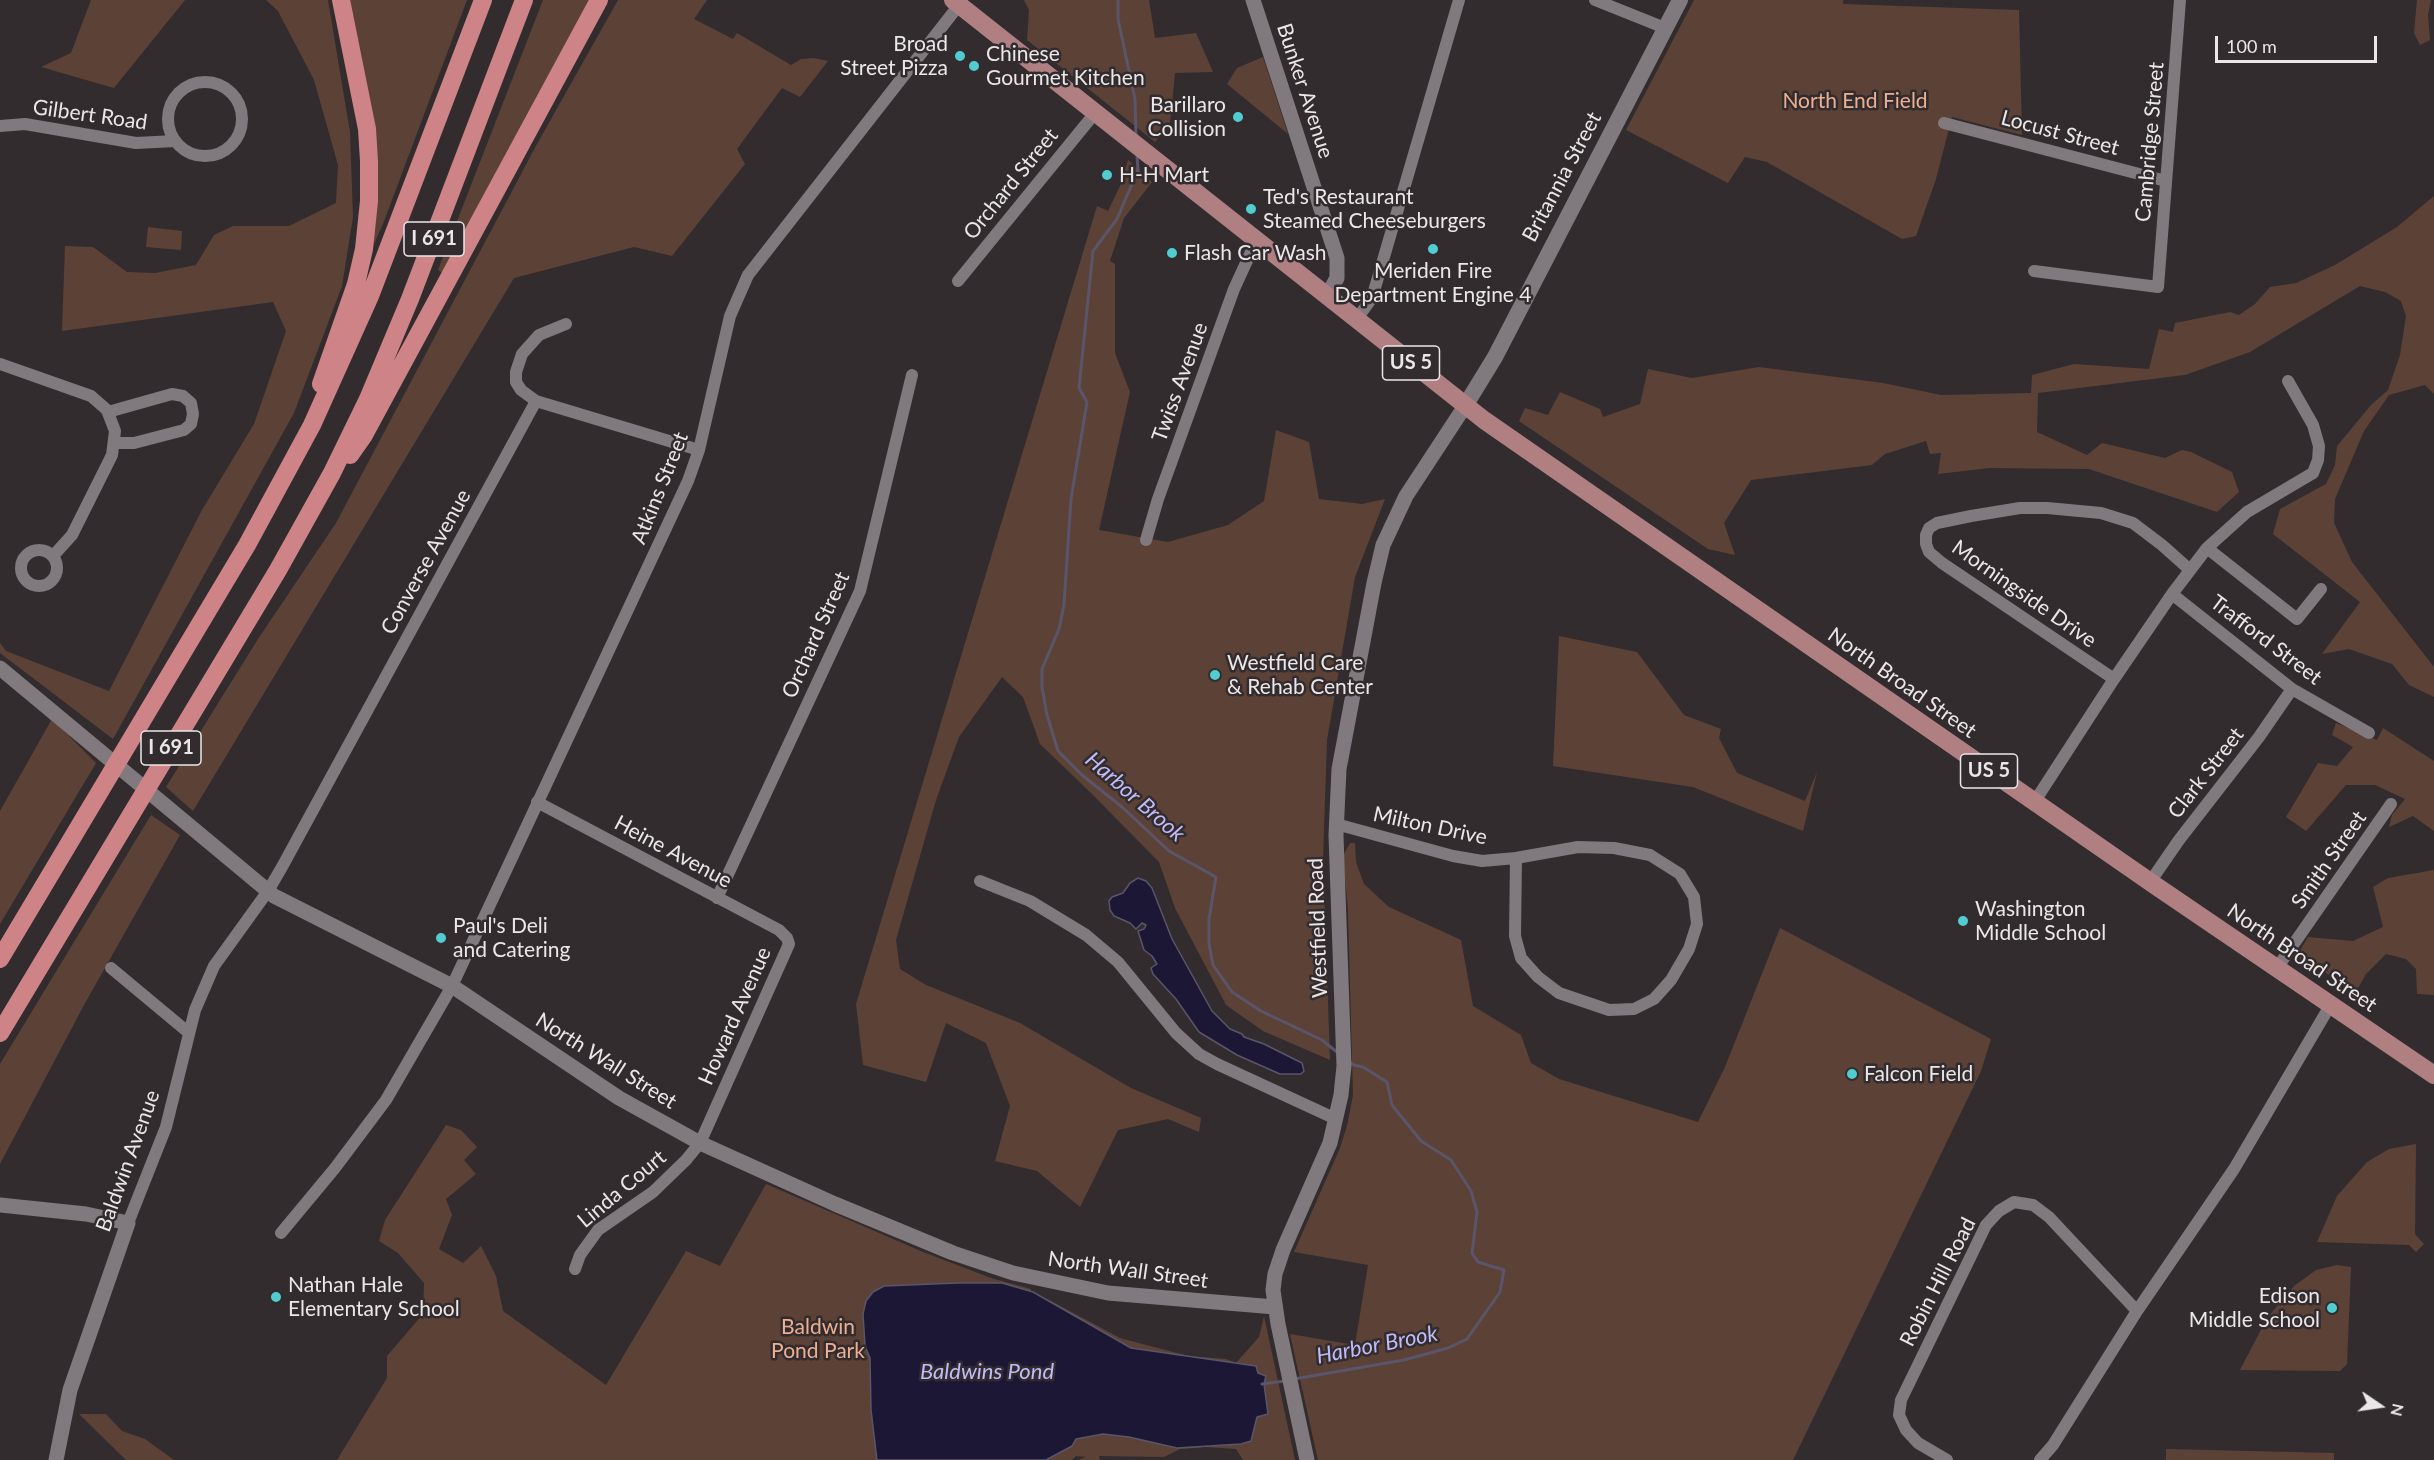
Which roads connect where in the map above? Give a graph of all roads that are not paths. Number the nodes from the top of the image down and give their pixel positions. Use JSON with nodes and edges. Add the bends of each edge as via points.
{"nodes":[{"id":1,"x":341,"y":0,"type":"edge"},
{"id":2,"x":483,"y":0,"type":"edge"},
{"id":3,"x":524,"y":0,"type":"edge"},
{"id":4,"x":599,"y":0,"type":"edge"},
{"id":5,"x":1253,"y":0,"type":"edge"},
{"id":6,"x":1459,"y":0,"type":"edge"},
{"id":7,"x":1595,"y":0,"type":"edge"},
{"id":8,"x":1680,"y":0,"type":"edge"},
{"id":9,"x":2181,"y":0,"type":"edge"},
{"id":10,"x":956,"y":2,"type":"edge"},
{"id":11,"x":1665,"y":28,"type":"junction"},
{"id":12,"x":1095,"y":113,"type":"junction"},
{"id":13,"x":1944,"y":123,"type":"dead end"},
{"id":14,"x":0,"y":126,"type":"edge"},
{"id":15,"x":175,"y":141,"type":"junction"},
{"id":16,"x":2166,"y":181,"type":"junction"},
{"id":17,"x":1257,"y":239,"type":"junction"},
{"id":18,"x":2034,"y":271,"type":"dead end"},
{"id":19,"x":958,"y":281,"type":"dead end"},
{"id":20,"x":1328,"y":296,"type":"junction"},
{"id":21,"x":1356,"y":320,"type":"junction"},
{"id":22,"x":566,"y":324,"type":"dead end"},
{"id":23,"x":0,"y":364,"type":"edge"},
{"id":24,"x":912,"y":375,"type":"dead end"},
{"id":25,"x":2288,"y":381,"type":"dead end"},
{"id":26,"x":536,"y":401,"type":"junction"},
{"id":27,"x":1466,"y":406,"type":"junction"},
{"id":28,"x":108,"y":412,"type":"junction"},
{"id":29,"x":316,"y":415,"type":"junction"},
{"id":30,"x":115,"y":443,"type":"junction"},
{"id":31,"x":699,"y":450,"type":"junction"},
{"id":32,"x":332,"y":473,"type":"junction"},
{"id":33,"x":1146,"y":540,"type":"dead end"},
{"id":34,"x":2207,"y":548,"type":"junction"},
{"id":35,"x":53,"y":556,"type":"dead end"},
{"id":36,"x":2190,"y":570,"type":"junction"},
{"id":37,"x":2321,"y":589,"type":"dead end"},
{"id":38,"x":2172,"y":594,"type":"junction"},
{"id":39,"x":0,"y":668,"type":"edge"},
{"id":40,"x":2114,"y":680,"type":"junction"},
{"id":41,"x":2292,"y":689,"type":"junction"},
{"id":42,"x":2369,"y":733,"type":"dead end"},
{"id":43,"x":2035,"y":801,"type":"junction"},
{"id":44,"x":537,"y":802,"type":"junction"},
{"id":45,"x":2391,"y":804,"type":"dead end"},
{"id":46,"x":1336,"y":824,"type":"junction"},
{"id":47,"x":1516,"y":858,"type":"junction"},
{"id":48,"x":980,"y":881,"type":"dead end"},
{"id":49,"x":2150,"y":882,"type":"junction"},
{"id":50,"x":268,"y":891,"type":"junction"},
{"id":51,"x":717,"y":898,"type":"junction"},
{"id":52,"x":788,"y":938,"type":"joint"},
{"id":53,"x":0,"y":959,"type":"edge"},
{"id":54,"x":111,"y":968,"type":"dead end"},
{"id":55,"x":2277,"y":968,"type":"junction"},
{"id":56,"x":452,"y":986,"type":"junction"},
{"id":57,"x":2331,"y":1004,"type":"junction"},
{"id":58,"x":0,"y":1033,"type":"edge"},
{"id":59,"x":189,"y":1033,"type":"junction"},
{"id":60,"x":2434,"y":1075,"type":"edge"},
{"id":61,"x":1336,"y":1119,"type":"junction"},
{"id":62,"x":700,"y":1143,"type":"junction"},
{"id":63,"x":0,"y":1205,"type":"edge"},
{"id":64,"x":128,"y":1223,"type":"junction"},
{"id":65,"x":281,"y":1233,"type":"dead end"},
{"id":66,"x":575,"y":1269,"type":"dead end"},
{"id":67,"x":1275,"y":1307,"type":"junction"},
{"id":68,"x":2137,"y":1311,"type":"junction"},
{"id":69,"x":56,"y":1460,"type":"edge"},
{"id":70,"x":1307,"y":1460,"type":"edge"},
{"id":71,"x":1947,"y":1460,"type":"edge"},
{"id":72,"x":2040,"y":1460,"type":"edge"}],
"edges":[{"from":1,"to":29,"type":"highway","via":[[367,129],[369,207],[359,272],[322,378]]},
{"from":2,"to":29,"type":"highway","number":"I 691","via":[[370,296]]},
{"from":3,"to":32,"type":"highway","number":"I 691","via":[[411,299]]},
{"from":4,"to":32,"type":"highway","via":[[364,435]]},
{"from":5,"to":20,"type":"street","name":"Bunker Avenue","via":[[1337,258],[1337,278]]},
{"from":6,"to":21,"type":"street","via":[[1372,298]]},
{"from":7,"to":11,"type":"street"},
{"from":8,"to":11,"type":"main road","name":"Britannia Street"},
{"from":9,"to":16,"type":"street","name":"Cambridge Street"},
{"from":10,"to":12,"type":"main road","number":"US 5"},
{"from":10,"to":31,"type":"street","name":"Atkins Street","via":[[748,275],[729,316]]},
{"from":11,"to":27,"type":"main road","name":"Britannia Street"},
{"from":12,"to":17,"type":"main road","number":"US 5"},
{"from":12,"to":19,"type":"street","name":"Orchard Street"},
{"from":13,"to":16,"type":"street","name":"Locust Street"},
{"from":14,"to":15,"type":"street","name":"Gilbert Road","via":[[25,124],[136,143]]},
{"from":15,"to":15,"type":"street","name":"Gilbert Road","via":[[196,155],[220,153],[231,146],[242,124],[236,99],[218,84],[195,83],[184,88],[170,107],[168,119]]},
{"from":16,"to":18,"type":"street","name":"Cambridge Street","via":[[2158,287]]},
{"from":17,"to":20,"type":"main road","number":"US 5"},
{"from":17,"to":33,"type":"street","name":"Twiss Avenue","via":[[1234,289]]},
{"from":20,"to":21,"type":"main road","number":"US 5"},
{"from":21,"to":27,"type":"main road","number":"US 5"},
{"from":22,"to":26,"type":"street","via":[[539,335],[522,354],[516,382],[520,390]]},
{"from":23,"to":28,"type":"street","via":[[82,391]]},
{"from":24,"to":51,"type":"street","name":"Orchard Street","via":[[860,591]]},
{"from":25,"to":34,"type":"street","via":[[2313,425],[2319,446],[2313,473],[2247,512]]},
{"from":26,"to":31,"type":"street"},
{"from":26,"to":50,"type":"street","name":"Converse Avenue"},
{"from":27,"to":43,"type":"main road","name":"North Broad Street","number":"US 5"},
{"from":27,"to":46,"type":"street","name":"Westfield Road","via":[[1411,488],[1383,545],[1339,769]]},
{"from":28,"to":30,"type":"street"},
{"from":28,"to":30,"type":"street","via":[[172,394],[191,403],[191,424],[184,430],[134,443]]},
{"from":29,"to":53,"type":"highway","number":"I 691","via":[[248,545]]},
{"from":30,"to":35,"type":"street","via":[[72,535]]},
{"from":31,"to":44,"type":"street","name":"Atkins Street","via":[[676,509]]},
{"from":32,"to":58,"type":"highway","number":"I 691","via":[[278,570]]},
{"from":34,"to":36,"type":"street"},
{"from":34,"to":37,"type":"street","via":[[2297,619]]},
{"from":36,"to":38,"type":"street"},
{"from":36,"to":40,"type":"street","name":"Morningside Drive","via":[[2133,524],[2101,513],[2020,508],[1937,523],[1929,528],[1926,544],[1942,563]]},
{"from":38,"to":40,"type":"street"},
{"from":38,"to":41,"type":"street","name":"Trafford Street"},
{"from":39,"to":50,"type":"street","name":"North Wall Street"},
{"from":40,"to":43,"type":"street"},
{"from":41,"to":42,"type":"street","name":"Trafford Street"},
{"from":41,"to":49,"type":"street","name":"Clark Street"},
{"from":43,"to":49,"type":"main road","name":"North Broad Street","number":"US 5"},
{"from":44,"to":51,"type":"street","name":"Heine Avenue"},
{"from":44,"to":56,"type":"street","name":"Atkins Street"},
{"from":45,"to":55,"type":"street","name":"Smith Street"},
{"from":46,"to":47,"type":"street","name":"Milton Drive","via":[[1453,856],[1482,861]]},
{"from":46,"to":61,"type":"street","name":"Westfield Road","via":[[1344,1072]]},
{"from":47,"to":47,"type":"street","name":"Milton Drive","via":[[1578,847],[1614,848],[1650,855],[1680,874],[1694,897],[1697,924],[1689,950],[1654,999],[1634,1009],[1608,1010],[1559,993],[1538,977],[1521,958],[1515,936]]},
{"from":48,"to":61,"type":"street","via":[[1030,901],[1086,935],[1118,962],[1166,1022],[1199,1054]]},
{"from":49,"to":55,"type":"main road","name":"North Broad Street","number":"US 5"},
{"from":50,"to":56,"type":"street","name":"North Wall Street"},
{"from":50,"to":59,"type":"street","name":"Baldwin Avenue","via":[[214,966]]},
{"from":51,"to":52,"type":"street","name":"Heine Avenue"},
{"from":52,"to":62,"type":"street","name":"Howard Avenue","via":[[787,950]]},
{"from":54,"to":59,"type":"street"},
{"from":55,"to":57,"type":"main road","name":"North Broad Street","number":"US 5"},
{"from":56,"to":62,"type":"street","name":"North Wall Street","via":[[619,1098]]},
{"from":56,"to":65,"type":"street","name":"Atkins Street","via":[[386,1100]]},
{"from":57,"to":60,"type":"main road","name":"North Broad Street","number":"US 5"},
{"from":57,"to":68,"type":"street","via":[[2234,1169]]},
{"from":59,"to":64,"type":"street","name":"Baldwin Avenue","via":[[166,1127]]},
{"from":61,"to":67,"type":"street","name":"Westfield Road","via":[[1330,1143],[1278,1264],[1273,1290]]},
{"from":62,"to":66,"type":"street","name":"Linda Court","via":[[661,1185],[598,1230]]},
{"from":62,"to":67,"type":"street","name":"North Wall Street","via":[[835,1204],[953,1253],[1013,1273],[1108,1293]]},
{"from":63,"to":64,"type":"street","via":[[86,1214]]},
{"from":64,"to":69,"type":"street","name":"Baldwin Avenue","via":[[72,1382]]},
{"from":67,"to":70,"type":"street","name":"Westfield Road"},
{"from":68,"to":71,"type":"street","name":"Robin Hill Road","via":[[2049,1217],[2033,1205],[2014,1202],[1999,1211],[1986,1225],[1901,1400],[1899,1415],[1906,1430],[1918,1443]]},
{"from":68,"to":72,"type":"street"}]}
